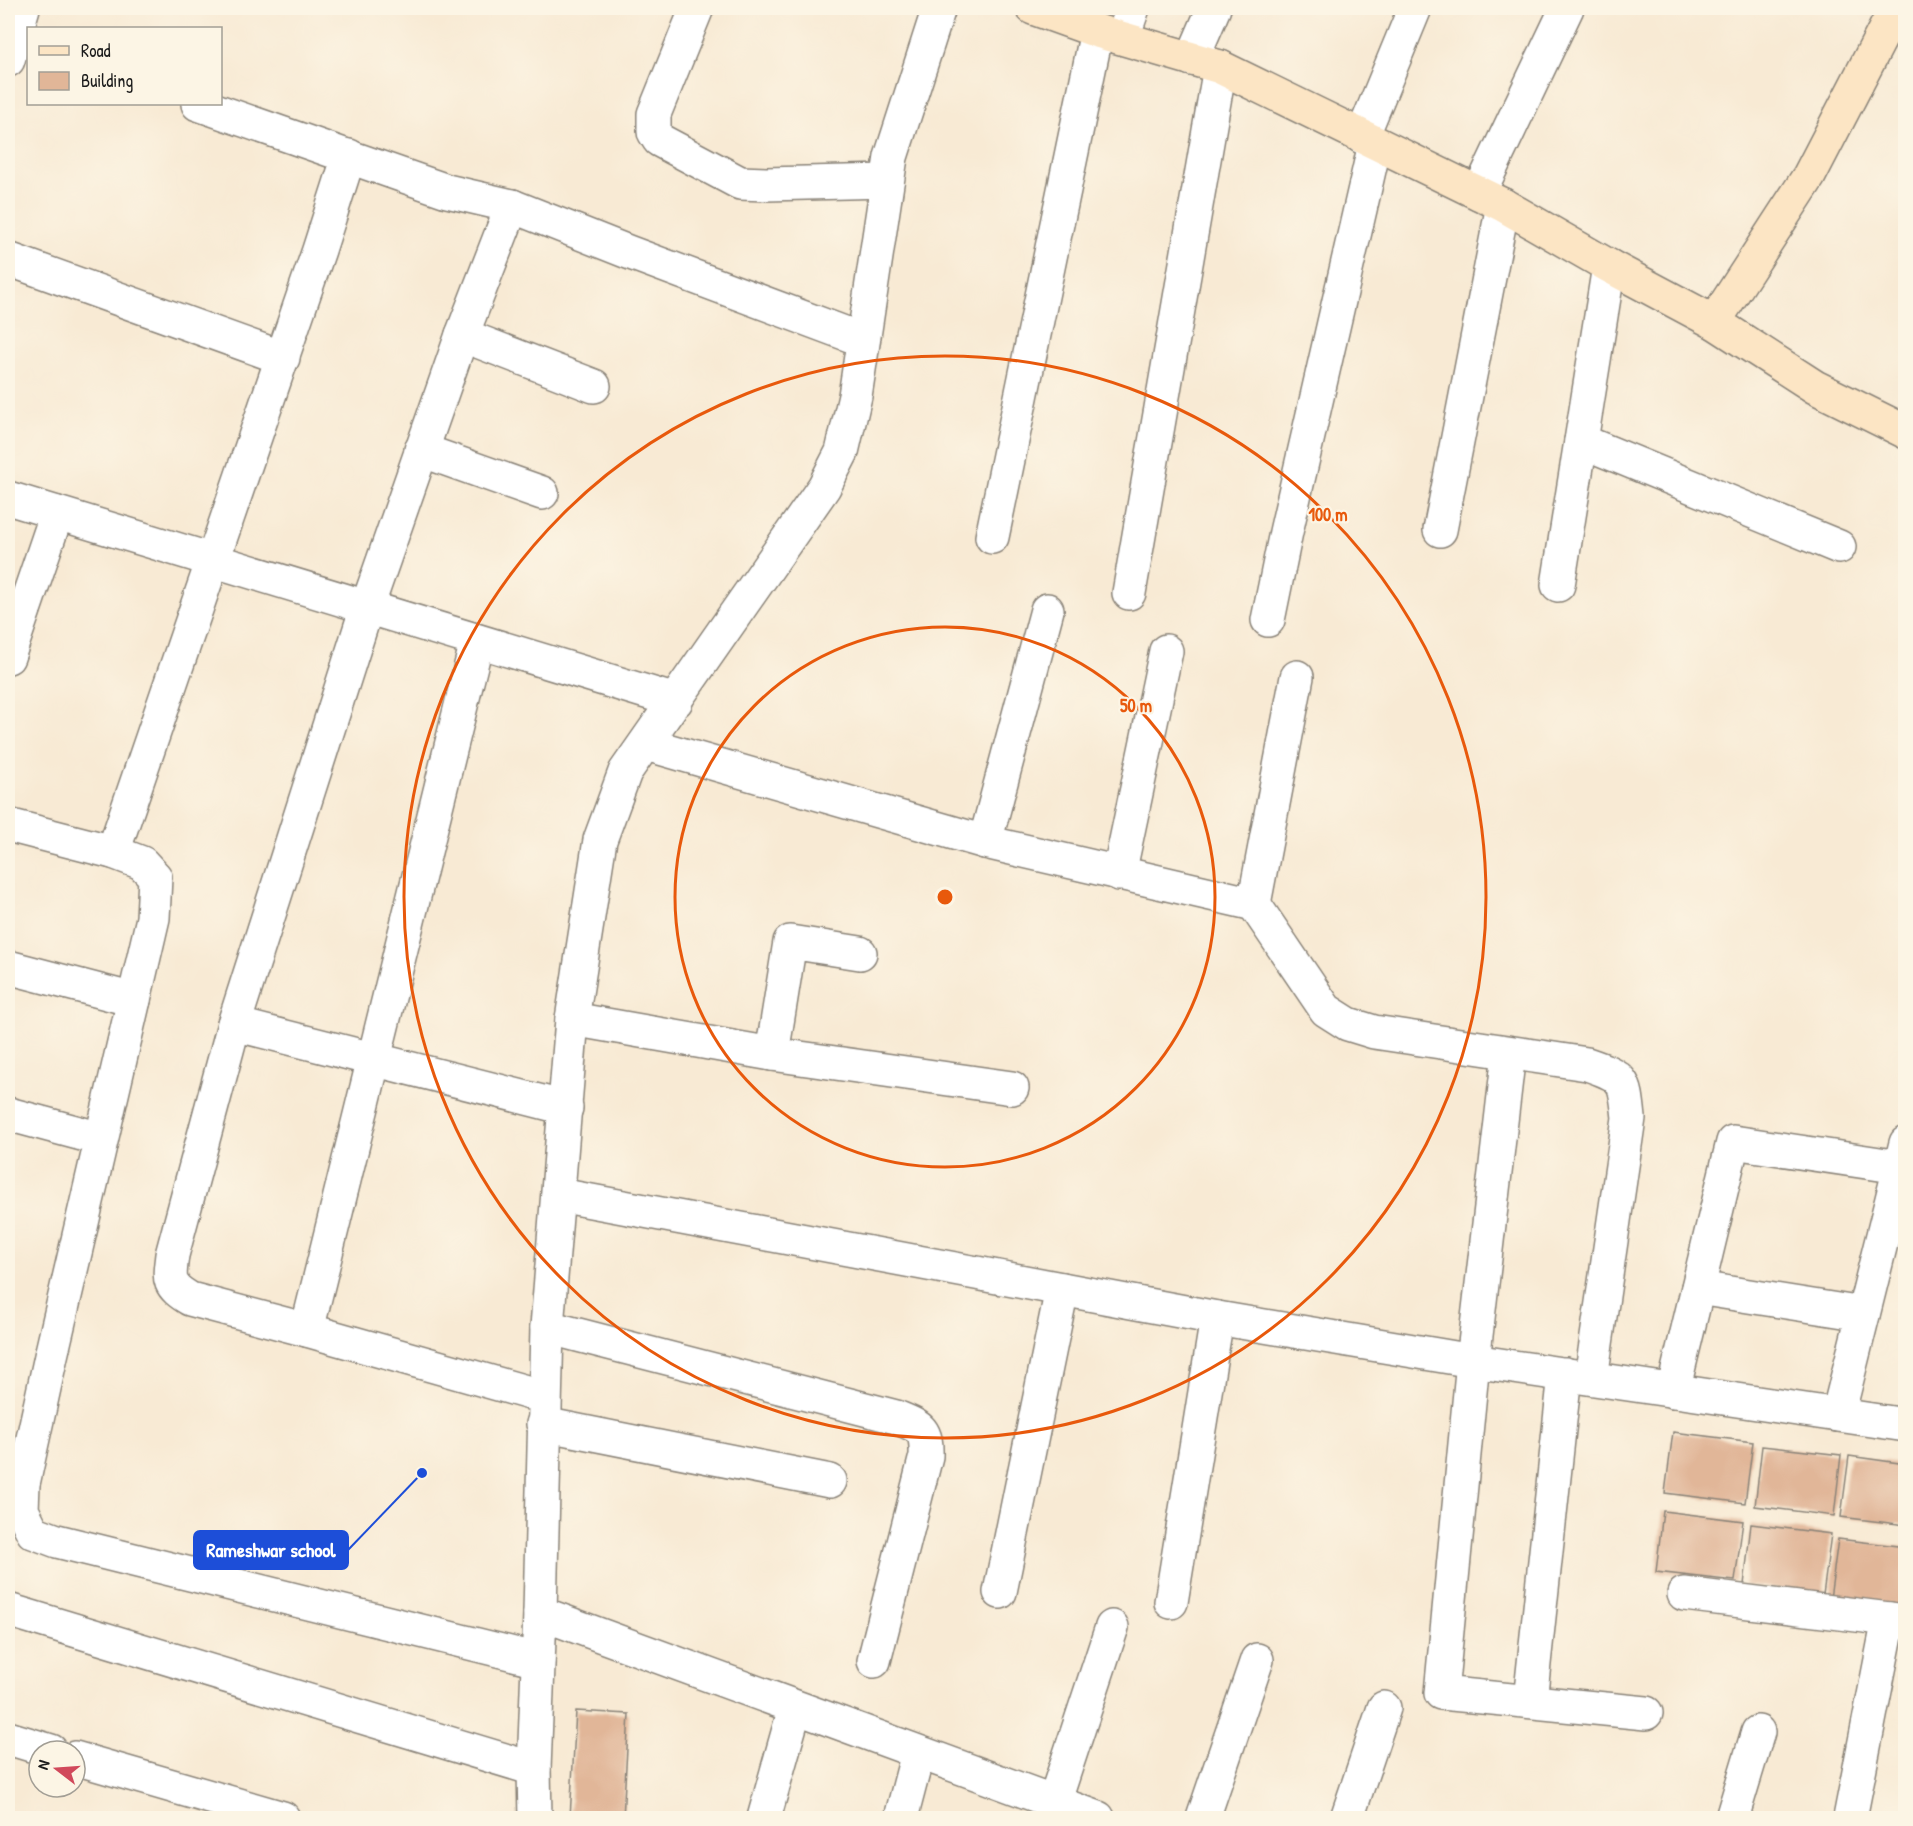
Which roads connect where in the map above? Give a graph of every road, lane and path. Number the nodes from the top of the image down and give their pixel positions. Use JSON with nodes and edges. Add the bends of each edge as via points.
{"nodes":[{"id":1,"x":23,"y":8,"type":"edge"},
{"id":2,"x":697,"y":8,"type":"edge"},
{"id":3,"x":939,"y":8,"type":"edge"},
{"id":4,"x":1033,"y":8,"type":"edge"},
{"id":5,"x":1214,"y":8,"type":"edge"},
{"id":6,"x":1415,"y":8,"type":"edge"},
{"id":7,"x":1567,"y":8,"type":"edge"},
{"id":8,"x":1896,"y":8,"type":"edge"},
{"id":9,"x":1118,"y":25,"type":"edge"},
{"id":10,"x":17,"y":48,"type":"edge"},
{"id":11,"x":1206,"y":63,"type":"junction"},
{"id":12,"x":201,"y":105,"type":"edge"},
{"id":13,"x":1369,"y":140,"type":"junction"},
{"id":14,"x":349,"y":156,"type":"junction"},
{"id":15,"x":887,"y":181,"type":"junction"},
{"id":16,"x":1491,"y":199,"type":"junction"},
{"id":17,"x":512,"y":206,"type":"junction"},
{"id":18,"x":8,"y":259,"type":"edge"},
{"id":19,"x":1609,"y":266,"type":"junction"},
{"id":20,"x":1714,"y":322,"type":"junction"},
{"id":21,"x":462,"y":335,"type":"junction"},
{"id":22,"x":863,"y":340,"type":"junction"},
{"id":23,"x":283,"y":358,"type":"junction"},
{"id":24,"x":594,"y":386,"type":"dead end"},
{"id":25,"x":1905,"y":432,"type":"edge"},
{"id":26,"x":1581,"y":441,"type":"junction"},
{"id":27,"x":422,"y":450,"type":"junction"},
{"id":28,"x":543,"y":492,"type":"dead end"},
{"id":29,"x":8,"y":498,"type":"edge"},
{"id":30,"x":57,"y":513,"type":"junction"},
{"id":31,"x":1440,"y":530,"type":"dead end"},
{"id":32,"x":992,"y":537,"type":"dead end"},
{"id":33,"x":1839,"y":547,"type":"dead end"},
{"id":34,"x":213,"y":561,"type":"junction"},
{"id":35,"x":1558,"y":585,"type":"dead end"},
{"id":36,"x":1129,"y":593,"type":"dead end"},
{"id":37,"x":367,"y":607,"type":"junction"},
{"id":38,"x":1047,"y":610,"type":"dead end"},
{"id":39,"x":1268,"y":620,"type":"dead end"},
{"id":40,"x":477,"y":641,"type":"junction"},
{"id":41,"x":1166,"y":651,"type":"dead end"},
{"id":42,"x":8,"y":657,"type":"edge"},
{"id":43,"x":1297,"y":677,"type":"dead end"},
{"id":44,"x":676,"y":701,"type":"junction"},
{"id":45,"x":646,"y":744,"type":"junction"},
{"id":46,"x":8,"y":825,"type":"edge"},
{"id":47,"x":985,"y":842,"type":"junction"},
{"id":48,"x":113,"y":852,"type":"junction"},
{"id":49,"x":1119,"y":874,"type":"junction"},
{"id":50,"x":1254,"y":904,"type":"junction"},
{"id":51,"x":860,"y":952,"type":"dead end"},
{"id":52,"x":8,"y":967,"type":"edge"},
{"id":53,"x":134,"y":1000,"type":"junction"},
{"id":54,"x":573,"y":1019,"type":"junction"},
{"id":55,"x":234,"y":1024,"type":"junction"},
{"id":56,"x":1509,"y":1053,"type":"junction"},
{"id":57,"x":772,"y":1054,"type":"junction"},
{"id":58,"x":374,"y":1060,"type":"junction"},
{"id":59,"x":1012,"y":1088,"type":"dead end"},
{"id":60,"x":566,"y":1108,"type":"junction"},
{"id":61,"x":8,"y":1114,"type":"edge"},
{"id":62,"x":101,"y":1139,"type":"junction"},
{"id":63,"x":1903,"y":1155,"type":"edge"},
{"id":64,"x":559,"y":1195,"type":"junction"},
{"id":65,"x":1698,"y":1288,"type":"junction"},
{"id":66,"x":1062,"y":1289,"type":"junction"},
{"id":67,"x":1863,"y":1314,"type":"junction"},
{"id":68,"x":1217,"y":1318,"type":"junction"},
{"id":69,"x":547,"y":1327,"type":"junction"},
{"id":70,"x":307,"y":1330,"type":"junction"},
{"id":71,"x":1473,"y":1361,"type":"junction"},
{"id":72,"x":1578,"y":1376,"type":"junction"},
{"id":73,"x":1673,"y":1390,"type":"junction"},
{"id":74,"x":544,"y":1410,"type":"junction"},
{"id":75,"x":1838,"y":1415,"type":"junction"},
{"id":76,"x":21,"y":1425,"type":"edge"},
{"id":77,"x":1905,"y":1425,"type":"edge"},
{"id":78,"x":830,"y":1480,"type":"dead end"},
{"id":79,"x":1000,"y":1592,"type":"dead end"},
{"id":80,"x":1684,"y":1594,"type":"dead end"},
{"id":81,"x":1171,"y":1602,"type":"dead end"},
{"id":82,"x":8,"y":1610,"type":"edge"},
{"id":83,"x":540,"y":1613,"type":"junction"},
{"id":84,"x":1897,"y":1620,"type":"edge"},
{"id":85,"x":1112,"y":1627,"type":"dead end"},
{"id":86,"x":538,"y":1660,"type":"junction"},
{"id":87,"x":1257,"y":1660,"type":"dead end"},
{"id":88,"x":874,"y":1661,"type":"dead end"},
{"id":89,"x":1530,"y":1701,"type":"junction"},
{"id":90,"x":795,"y":1707,"type":"junction"},
{"id":91,"x":1384,"y":1708,"type":"dead end"},
{"id":92,"x":1646,"y":1713,"type":"dead end"},
{"id":93,"x":1758,"y":1732,"type":"dead end"},
{"id":94,"x":8,"y":1738,"type":"edge"},
{"id":95,"x":27,"y":1744,"type":"edge"},
{"id":96,"x":918,"y":1753,"type":"junction"},
{"id":97,"x":87,"y":1761,"type":"edge"},
{"id":98,"x":534,"y":1768,"type":"junction"},
{"id":99,"x":1052,"y":1811,"type":"edge"},
{"id":100,"x":283,"y":1818,"type":"edge"},
{"id":101,"x":535,"y":1818,"type":"edge"},
{"id":102,"x":764,"y":1818,"type":"edge"},
{"id":103,"x":901,"y":1818,"type":"edge"},
{"id":104,"x":1098,"y":1818,"type":"edge"},
{"id":105,"x":1203,"y":1818,"type":"edge"},
{"id":106,"x":1347,"y":1818,"type":"edge"},
{"id":107,"x":1732,"y":1818,"type":"edge"},
{"id":108,"x":1850,"y":1818,"type":"edge"}],
"edges":[{"from":1,"to":10,"type":"street"},
{"from":2,"to":15,"type":"street","via":[[654,114],[654,132],[659,140],[740,183]]},
{"from":3,"to":15,"type":"street","via":[[891,157]]},
{"from":4,"to":9,"type":"street"},
{"from":5,"to":11,"type":"street"},
{"from":6,"to":13,"type":"street"},
{"from":7,"to":16,"type":"street"},
{"from":8,"to":20,"type":"street","via":[[1809,176]]},
{"from":9,"to":11,"type":"street"},
{"from":9,"to":32,"type":"street"},
{"from":11,"to":13,"type":"street"},
{"from":11,"to":36,"type":"street"},
{"from":12,"to":14,"type":"street"},
{"from":13,"to":16,"type":"street"},
{"from":13,"to":39,"type":"street"},
{"from":14,"to":17,"type":"street","via":[[447,191]]},
{"from":14,"to":23,"type":"street"},
{"from":15,"to":22,"type":"street"},
{"from":16,"to":19,"type":"street"},
{"from":16,"to":31,"type":"street"},
{"from":17,"to":21,"type":"street"},
{"from":17,"to":22,"type":"street"},
{"from":18,"to":23,"type":"street"},
{"from":19,"to":20,"type":"street"},
{"from":19,"to":26,"type":"street"},
{"from":20,"to":25,"type":"street","via":[[1815,387]]},
{"from":21,"to":24,"type":"street"},
{"from":21,"to":27,"type":"street"},
{"from":22,"to":44,"type":"street","via":[[842,452],[824,487]]},
{"from":23,"to":34,"type":"street"},
{"from":26,"to":33,"type":"street"},
{"from":26,"to":35,"type":"street"},
{"from":27,"to":28,"type":"street"},
{"from":27,"to":37,"type":"street"},
{"from":29,"to":30,"type":"street"},
{"from":30,"to":34,"type":"street"},
{"from":30,"to":42,"type":"street"},
{"from":34,"to":37,"type":"street"},
{"from":34,"to":48,"type":"street"},
{"from":37,"to":40,"type":"street"},
{"from":37,"to":55,"type":"street"},
{"from":38,"to":47,"type":"street"},
{"from":40,"to":44,"type":"street"},
{"from":40,"to":58,"type":"street"},
{"from":41,"to":49,"type":"street"},
{"from":43,"to":50,"type":"street"},
{"from":44,"to":45,"type":"street"},
{"from":45,"to":47,"type":"street"},
{"from":45,"to":54,"type":"street","via":[[625,772],[600,840]]},
{"from":46,"to":48,"type":"street"},
{"from":47,"to":49,"type":"street"},
{"from":48,"to":53,"type":"street","via":[[142,863],[155,877],[153,918]]},
{"from":49,"to":50,"type":"street"},
{"from":50,"to":56,"type":"street","via":[[1326,1010],[1348,1024],[1374,1032]]},
{"from":51,"to":57,"type":"street","via":[[790,942]]},
{"from":52,"to":53,"type":"street"},
{"from":53,"to":62,"type":"street"},
{"from":54,"to":57,"type":"street"},
{"from":54,"to":60,"type":"street"},
{"from":55,"to":58,"type":"street"},
{"from":55,"to":70,"type":"street","via":[[172,1255],[170,1277],[176,1291],[190,1299]]},
{"from":56,"to":71,"type":"street"},
{"from":56,"to":72,"type":"street","via":[[1587,1064],[1613,1073],[1626,1088],[1629,1118]]},
{"from":57,"to":59,"type":"street"},
{"from":58,"to":60,"type":"street"},
{"from":58,"to":70,"type":"street"},
{"from":60,"to":64,"type":"street"},
{"from":61,"to":62,"type":"street"},
{"from":62,"to":76,"type":"street"},
{"from":63,"to":65,"type":"street","via":[[1733,1142]]},
{"from":63,"to":67,"type":"street"},
{"from":64,"to":66,"type":"street"},
{"from":64,"to":69,"type":"street"},
{"from":65,"to":67,"type":"street"},
{"from":65,"to":73,"type":"street"},
{"from":66,"to":68,"type":"street"},
{"from":66,"to":79,"type":"street"},
{"from":67,"to":75,"type":"street"},
{"from":68,"to":71,"type":"street"},
{"from":68,"to":81,"type":"street"},
{"from":69,"to":74,"type":"street"},
{"from":69,"to":88,"type":"street","via":[[896,1417],[918,1426],[927,1440],[926,1456]]},
{"from":70,"to":74,"type":"street"},
{"from":71,"to":72,"type":"street"},
{"from":71,"to":89,"type":"street","via":[[1441,1693]]},
{"from":72,"to":73,"type":"street"},
{"from":72,"to":89,"type":"street"},
{"from":73,"to":75,"type":"street"},
{"from":74,"to":78,"type":"street"},
{"from":74,"to":83,"type":"street"},
{"from":75,"to":77,"type":"street"},
{"from":76,"to":86,"type":"street","via":[[22,1510],[33,1532]]},
{"from":80,"to":84,"type":"street"},
{"from":82,"to":98,"type":"street"},
{"from":83,"to":86,"type":"street"},
{"from":83,"to":90,"type":"street"},
{"from":84,"to":108,"type":"street"},
{"from":85,"to":99,"type":"street"},
{"from":86,"to":98,"type":"street"},
{"from":87,"to":105,"type":"street"},
{"from":89,"to":92,"type":"street"},
{"from":90,"to":96,"type":"street"},
{"from":90,"to":102,"type":"street"},
{"from":91,"to":106,"type":"street"},
{"from":93,"to":107,"type":"street"},
{"from":94,"to":95,"type":"street"},
{"from":96,"to":99,"type":"street"},
{"from":96,"to":103,"type":"street"},
{"from":97,"to":100,"type":"street"},
{"from":98,"to":101,"type":"street"},
{"from":99,"to":104,"type":"street"}]}
